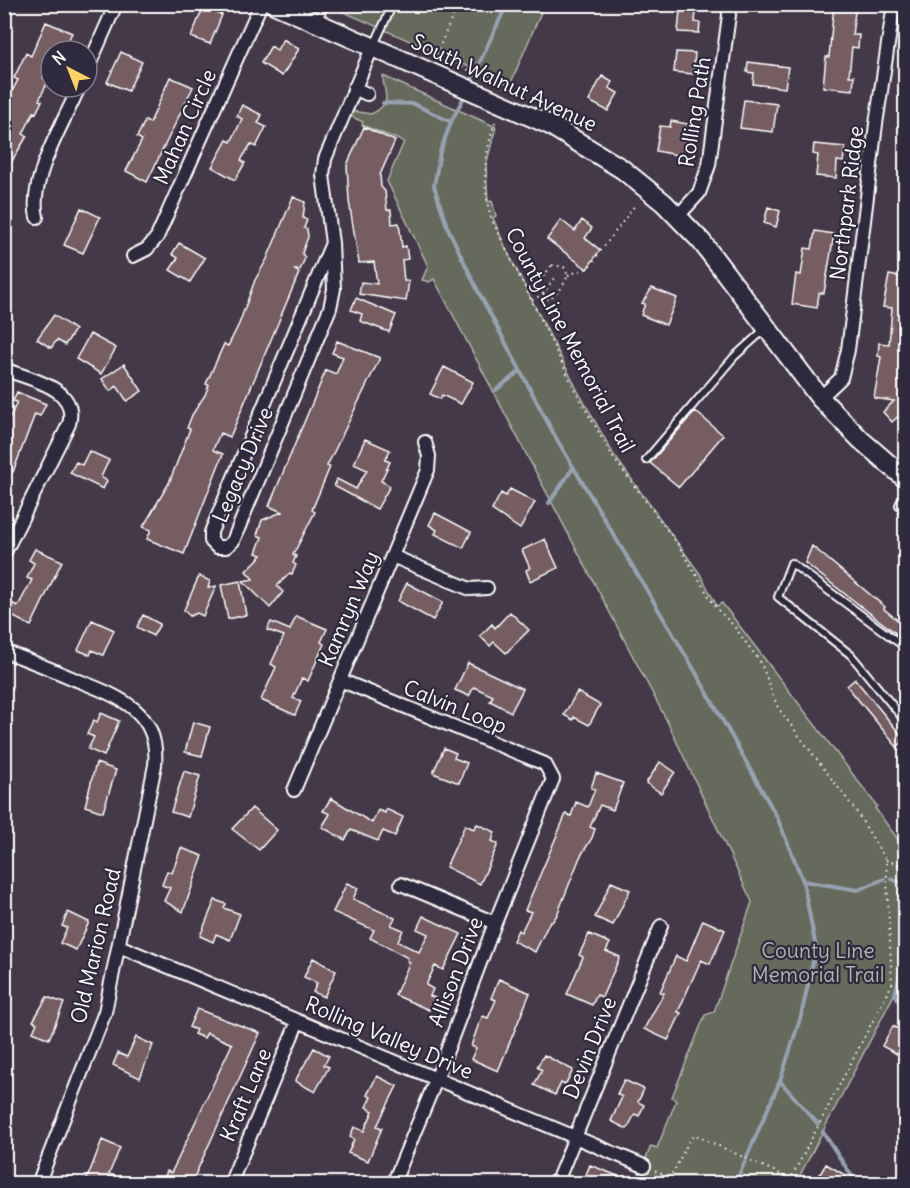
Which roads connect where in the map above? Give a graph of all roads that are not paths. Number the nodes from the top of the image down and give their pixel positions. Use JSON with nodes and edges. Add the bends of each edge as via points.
{"nodes":[{"id":1,"x":116,"y":4,"type":"edge"},
{"id":2,"x":261,"y":4,"type":"edge"},
{"id":3,"x":274,"y":4,"type":"edge"},
{"id":4,"x":325,"y":4,"type":"edge"},
{"id":5,"x":393,"y":4,"type":"edge"},
{"id":6,"x":728,"y":4,"type":"edge"},
{"id":7,"x":894,"y":4,"type":"edge"},
{"id":8,"x":316,"y":23,"type":"junction"},
{"id":9,"x":99,"y":43,"type":"edge"},
{"id":10,"x":372,"y":48,"type":"junction"},
{"id":11,"x":354,"y":88,"type":"junction"},
{"id":12,"x":367,"y":94,"type":"dead end"},
{"id":13,"x":74,"y":99,"type":"edge"},
{"id":14,"x":678,"y":216,"type":"junction"},
{"id":15,"x":37,"y":217,"type":"dead end"},
{"id":16,"x":332,"y":243,"type":"junction"},
{"id":17,"x":133,"y":256,"type":"dead end"},
{"id":18,"x":768,"y":327,"type":"junction"},
{"id":19,"x":4,"y":369,"type":"edge"},
{"id":20,"x":820,"y":398,"type":"junction"},
{"id":21,"x":425,"y":442,"type":"dead end"},
{"id":22,"x":646,"y":460,"type":"dead end"},
{"id":23,"x":906,"y":479,"type":"edge"},
{"id":24,"x":906,"y":491,"type":"edge"},
{"id":25,"x":906,"y":512,"type":"edge"},
{"id":26,"x":4,"y":554,"type":"edge"},
{"id":27,"x":392,"y":556,"type":"junction"},
{"id":28,"x":487,"y":588,"type":"dead end"},
{"id":29,"x":906,"y":648,"type":"edge"},
{"id":30,"x":4,"y":651,"type":"edge"},
{"id":31,"x":340,"y":680,"type":"junction"},
{"id":32,"x":906,"y":722,"type":"edge"},
{"id":33,"x":552,"y":774,"type":"joint"},
{"id":34,"x":294,"y":790,"type":"dead end"},
{"id":35,"x":401,"y":884,"type":"dead end"},
{"id":36,"x":495,"y":923,"type":"junction"},
{"id":37,"x":661,"y":926,"type":"dead end"},
{"id":38,"x":119,"y":946,"type":"junction"},
{"id":39,"x":298,"y":1021,"type":"junction"},
{"id":40,"x":436,"y":1080,"type":"junction"},
{"id":41,"x":575,"y":1137,"type":"junction"},
{"id":42,"x":644,"y":1166,"type":"road end"},
{"id":43,"x":38,"y":1184,"type":"edge"},
{"id":44,"x":230,"y":1184,"type":"edge"},
{"id":45,"x":393,"y":1184,"type":"edge"},
{"id":46,"x":556,"y":1184,"type":"edge"}],
"edges":[{"from":1,"to":9,"type":"street"},
{"from":2,"to":17,"type":"street","name":"Mahan Circle","via":[[157,237],[147,249]]},
{"from":3,"to":8,"type":"street","name":"South Walnut Avenue"},
{"from":4,"to":8,"type":"lane"},
{"from":5,"to":10,"type":"lane"},
{"from":6,"to":14,"type":"street","name":"Rolling Path","via":[[709,165],[699,193]]},
{"from":7,"to":20,"type":"street","name":"Northpark Ridge","via":[[848,350],[841,378]]},
{"from":8,"to":10,"type":"street","name":"South Walnut Avenue"},
{"from":10,"to":11,"type":"street","name":"Legacy Drive"},
{"from":10,"to":14,"type":"street","name":"South Walnut Avenue","via":[[437,75],[499,92],[602,155]]},
{"from":11,"to":12,"type":"street"},
{"from":11,"to":16,"type":"street","name":"Legacy Drive","via":[[323,166]]},
{"from":13,"to":15,"type":"street","via":[[37,183]]},
{"from":14,"to":18,"type":"street","name":"South Walnut Avenue","via":[[717,259]]},
{"from":16,"to":16,"type":"street","name":"Legacy Drive","via":[[211,532],[211,541],[218,547],[233,541],[330,308],[334,289]]},
{"from":18,"to":20,"type":"street","name":"South Walnut Avenue"},
{"from":18,"to":22,"type":"lane","via":[[734,357]]},
{"from":19,"to":26,"type":"street","via":[[56,389],[72,409],[69,424]]},
{"from":20,"to":23,"type":"street","name":"South Walnut Avenue"},
{"from":21,"to":27,"type":"street","name":"Kamryn Way","via":[[428,470]]},
{"from":24,"to":25,"type":"lane","via":[[899,506]]},
{"from":27,"to":28,"type":"street","via":[[463,586]]},
{"from":27,"to":31,"type":"street","name":"Kamryn Way"},
{"from":29,"to":32,"type":"lane","via":[[791,563],[778,597],[851,656]]},
{"from":30,"to":38,"type":"street","name":"Old Marion Road","via":[[104,690],[139,713],[152,735],[155,765]]},
{"from":31,"to":33,"type":"street","name":"Calvin Loop","via":[[540,762]]},
{"from":31,"to":34,"type":"street","name":"Kamryn Way"},
{"from":33,"to":36,"type":"street","name":"Allison Drive","via":[[551,791]]},
{"from":35,"to":36,"type":"street"},
{"from":36,"to":40,"type":"street","name":"Allison Drive"},
{"from":37,"to":41,"type":"street","name":"Devin Drive"},
{"from":38,"to":39,"type":"street","name":"Rolling Valley Drive"},
{"from":38,"to":43,"type":"street","name":"Old Marion Road","via":[[98,1032]]},
{"from":39,"to":40,"type":"street","name":"Rolling Valley Drive"},
{"from":39,"to":44,"type":"street","name":"Kraft Lane"},
{"from":40,"to":41,"type":"street","name":"Rolling Valley Drive"},
{"from":40,"to":45,"type":"street","name":"Allison Drive"},
{"from":41,"to":42,"type":"street","name":"Rolling Valley Drive"},
{"from":41,"to":46,"type":"street","name":"Devin Drive"}]}
